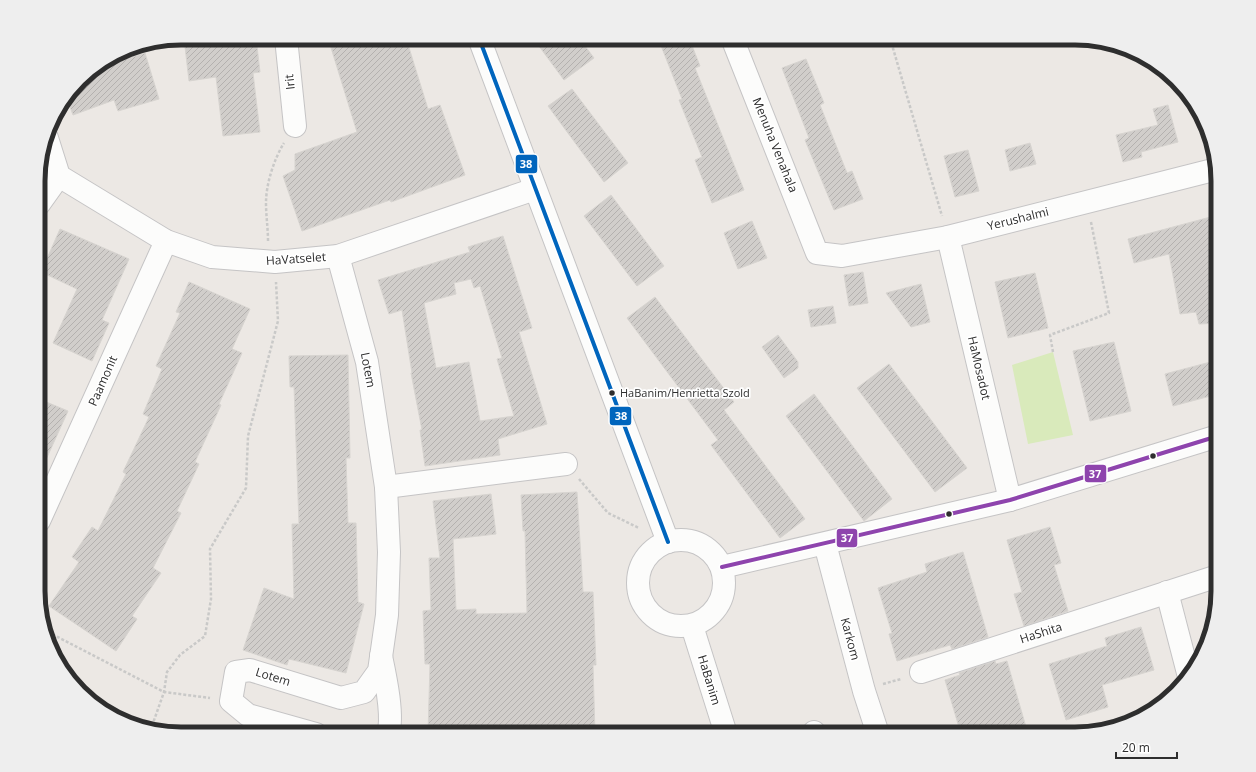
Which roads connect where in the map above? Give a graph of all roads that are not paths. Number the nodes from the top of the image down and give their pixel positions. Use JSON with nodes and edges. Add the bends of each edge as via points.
{"nodes":[{"id":1,"x":287,"y":45,"type":"edge"},
{"id":2,"x":482,"y":45,"type":"edge"},
{"id":3,"x":735,"y":45,"type":"edge"},
{"id":4,"x":295,"y":126,"type":"road end"},
{"id":5,"x":50,"y":147,"type":"edge"},
{"id":6,"x":1211,"y":170,"type":"edge"},
{"id":7,"x":59,"y":176,"type":"junction"},
{"id":8,"x":535,"y":189,"type":"junction"},
{"id":9,"x":45,"y":196,"type":"edge"},
{"id":10,"x":948,"y":236,"type":"junction"},
{"id":11,"x":166,"y":241,"type":"junction"},
{"id":12,"x":817,"y":253,"type":"joint"},
{"id":13,"x":338,"y":256,"type":"junction"},
{"id":14,"x":1211,"y":438,"type":"edge"},
{"id":15,"x":566,"y":464,"type":"road end"},
{"id":16,"x":386,"y":487,"type":"junction"},
{"id":17,"x":1010,"y":500,"type":"junction"},
{"id":18,"x":45,"y":508,"type":"edge"},
{"id":19,"x":668,"y":542,"type":"junction"},
{"id":20,"x":825,"y":544,"type":"junction"},
{"id":21,"x":722,"y":567,"type":"junction"},
{"id":22,"x":1211,"y":578,"type":"edge"},
{"id":23,"x":1167,"y":592,"type":"junction"},
{"id":24,"x":692,"y":626,"type":"junction"},
{"id":25,"x":381,"y":655,"type":"junction"},
{"id":26,"x":1187,"y":668,"type":"edge"},
{"id":27,"x":921,"y":672,"type":"road end"},
{"id":28,"x":291,"y":727,"type":"edge"},
{"id":29,"x":388,"y":727,"type":"edge"},
{"id":30,"x":724,"y":727,"type":"edge"},
{"id":31,"x":876,"y":727,"type":"edge"}],
"edges":[{"from":1,"to":4,"type":"street","name":"Irit"},
{"from":2,"to":8,"type":"street"},
{"from":3,"to":12,"type":"street","name":"Menuha Venahala"},
{"from":5,"to":7,"type":"street"},
{"from":6,"to":10,"type":"street","name":"Yerushalmi"},
{"from":7,"to":9,"type":"street"},
{"from":7,"to":11,"type":"street","name":"HaVatselet"},
{"from":8,"to":13,"type":"street","name":"HaVatselet"},
{"from":8,"to":19,"type":"street"},
{"from":10,"to":12,"type":"street","name":"Yerushalmi","via":[[842,256]]},
{"from":10,"to":17,"type":"street","name":"HaMosadot"},
{"from":11,"to":13,"type":"street","name":"HaVatselet","via":[[212,257],[271,262]]},
{"from":11,"to":18,"type":"street","name":"Paamonit"},
{"from":13,"to":16,"type":"street","name":"Lotem","via":[[367,362]]},
{"from":14,"to":17,"type":"street"},
{"from":15,"to":16,"type":"street"},
{"from":16,"to":25,"type":"street","name":"Lotem","via":[[389,552],[387,615]]},
{"from":17,"to":20,"type":"street"},
{"from":19,"to":21,"type":"street","via":[[681,540],[706,547]]},
{"from":19,"to":24,"type":"street","via":[[655,549],[645,560],[639,573],[638,588],[642,602],[651,615],[663,623],[677,627]]},
{"from":20,"to":21,"type":"street"},
{"from":20,"to":31,"type":"street","name":"Karkom"},
{"from":21,"to":24,"type":"street","via":[[725,582],[720,603],[706,620]]},
{"from":22,"to":23,"type":"street","name":"HaShita"},
{"from":23,"to":26,"type":"street"},
{"from":23,"to":27,"type":"street","name":"HaShita"},
{"from":24,"to":30,"type":"street","name":"HaBanim"},
{"from":25,"to":28,"type":"street","name":"Lotem","via":[[379,671],[364,692],[341,698],[250,670],[236,672],[231,701],[248,715]]},
{"from":25,"to":29,"type":"street","name":"Lotem","via":[[387,685]]}]}
